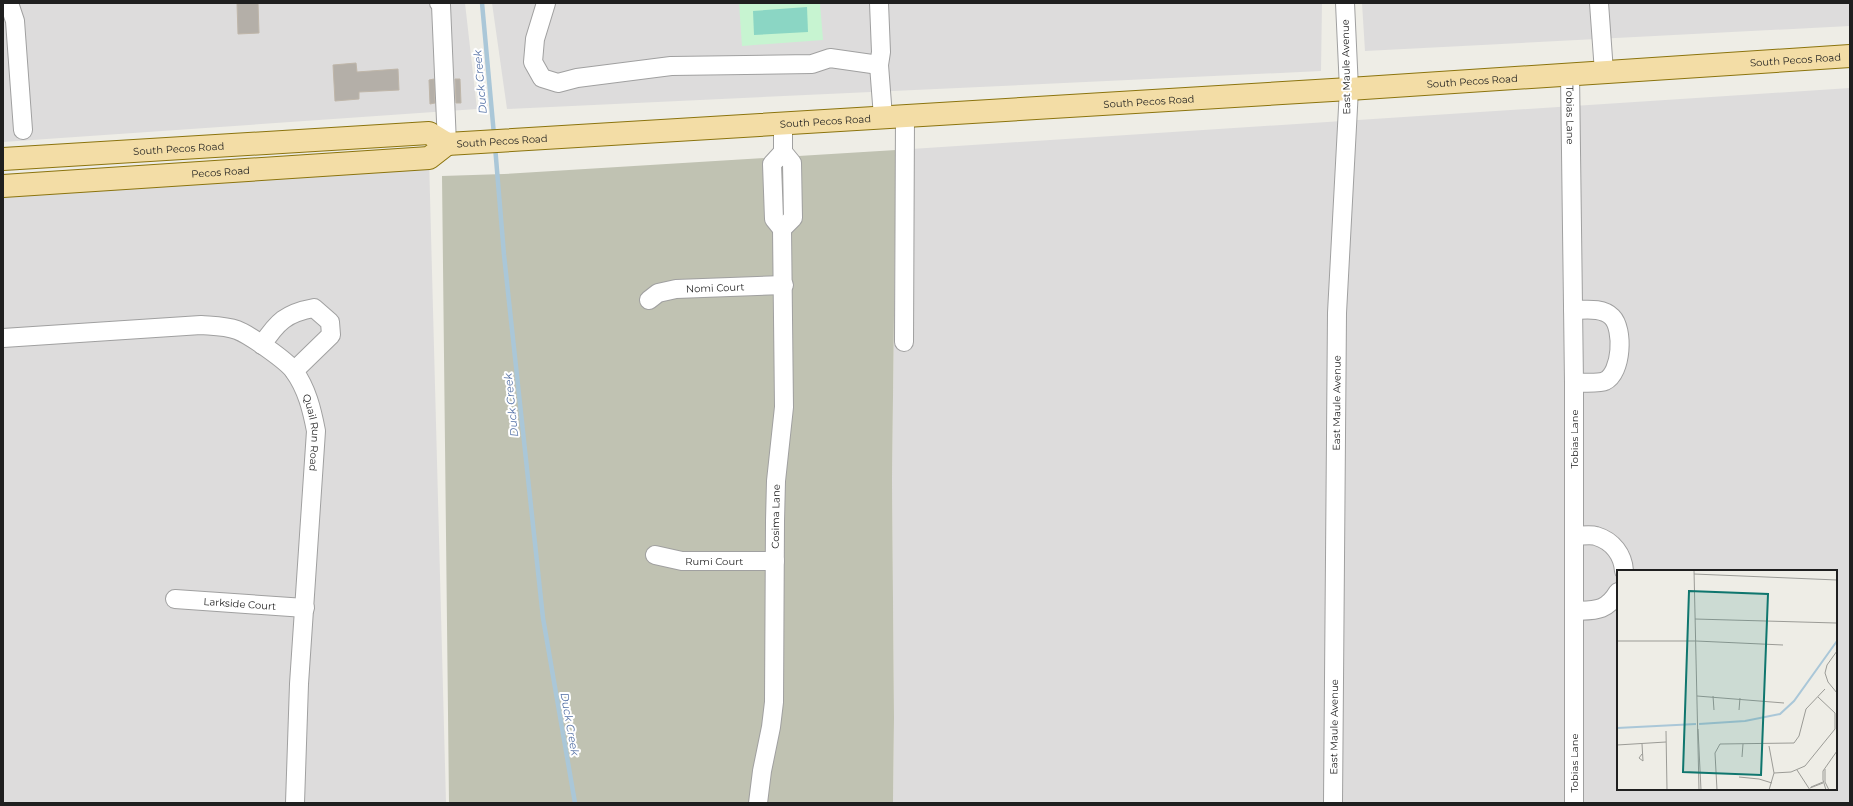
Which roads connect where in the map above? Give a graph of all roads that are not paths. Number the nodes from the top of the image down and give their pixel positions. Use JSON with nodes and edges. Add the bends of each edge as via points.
{"nodes":[{"id":1,"x":9,"y":3,"type":"edge"},
{"id":2,"x":439,"y":3,"type":"edge"},
{"id":3,"x":546,"y":3,"type":"edge"},
{"id":4,"x":879,"y":3,"type":"edge"},
{"id":5,"x":1345,"y":3,"type":"edge"},
{"id":6,"x":1599,"y":3,"type":"edge"},
{"id":7,"x":1850,"y":56,"type":"edge"},
{"id":8,"x":879,"y":65,"type":"junction"},
{"id":9,"x":1604,"y":72,"type":"junction"},
{"id":10,"x":1570,"y":74,"type":"junction"},
{"id":11,"x":1349,"y":88,"type":"junction"},
{"id":12,"x":905,"y":115,"type":"junction"},
{"id":13,"x":883,"y":117,"type":"junction"},
{"id":14,"x":783,"y":123,"type":"junction"},
{"id":15,"x":23,"y":130,"type":"dead end"},
{"id":16,"x":450,"y":146,"type":"junction"},
{"id":17,"x":783,"y":152,"type":"junction"},
{"id":18,"x":3,"y":159,"type":"edge"},
{"id":19,"x":3,"y":186,"type":"edge"},
{"id":20,"x":793,"y":196,"type":"junction"},
{"id":21,"x":773,"y":197,"type":"junction"},
{"id":22,"x":782,"y":229,"type":"junction"},
{"id":23,"x":784,"y":285,"type":"junction"},
{"id":24,"x":649,"y":300,"type":"dead end"},
{"id":25,"x":1573,"y":310,"type":"junction"},
{"id":26,"x":3,"y":338,"type":"edge"},
{"id":27,"x":904,"y":342,"type":"dead end"},
{"id":28,"x":262,"y":345,"type":"junction"},
{"id":29,"x":294,"y":370,"type":"junction"},
{"id":30,"x":1574,"y":382,"type":"junction"},
{"id":31,"x":1574,"y":536,"type":"junction"},
{"id":32,"x":654,"y":555,"type":"dead end"},
{"id":33,"x":775,"y":561,"type":"junction"},
{"id":34,"x":1624,"y":570,"type":"edge"},
{"id":35,"x":1617,"y":594,"type":"edge"},
{"id":36,"x":175,"y":599,"type":"dead end"},
{"id":37,"x":305,"y":608,"type":"junction"},
{"id":38,"x":1574,"y":611,"type":"junction"},
{"id":39,"x":295,"y":803,"type":"edge"},
{"id":40,"x":758,"y":803,"type":"edge"},
{"id":41,"x":1333,"y":803,"type":"edge"},
{"id":42,"x":1574,"y":803,"type":"edge"}],
"edges":[{"from":1,"to":15,"type":"street","via":[[15,21]]},
{"from":2,"to":16,"type":"street"},
{"from":3,"to":8,"type":"street","via":[[535,39],[534,62],[542,78],[558,83],[577,78],[672,66],[812,64],[830,58]]},
{"from":4,"to":8,"type":"street"},
{"from":5,"to":11,"type":"street","name":"East Maule Avenue"},
{"from":6,"to":9,"type":"street"},
{"from":7,"to":9,"type":"main road","name":"South Pecos Road"},
{"from":8,"to":13,"type":"street"},
{"from":9,"to":10,"type":"main road","name":"South Pecos Road"},
{"from":10,"to":11,"type":"main road","name":"South Pecos Road"},
{"from":10,"to":25,"type":"street","name":"Tobias Lane"},
{"from":11,"to":12,"type":"main road","name":"South Pecos Road"},
{"from":11,"to":41,"type":"street","name":"East Maule Avenue","via":[[1337,313]]},
{"from":12,"to":13,"type":"main road","name":"South Pecos Road"},
{"from":12,"to":27,"type":"street"},
{"from":13,"to":14,"type":"main road","name":"South Pecos Road"},
{"from":14,"to":16,"type":"main road","name":"South Pecos Road","via":[[518,139]]},
{"from":14,"to":17,"type":"street"},
{"from":16,"to":18,"type":"main road","name":"South Pecos Road","via":[[429,133]]},
{"from":16,"to":19,"type":"main road","name":"Pecos Road","via":[[429,158],[415,160]]},
{"from":17,"to":20,"type":"street","via":[[792,163]]},
{"from":17,"to":21,"type":"street","name":"Cosima Lane","via":[[772,164]]},
{"from":20,"to":21,"type":"street"},
{"from":20,"to":22,"type":"street","via":[[793,218]]},
{"from":21,"to":22,"type":"street","name":"Cosima Lane","via":[[774,219]]},
{"from":22,"to":23,"type":"street","name":"Cosima Lane"},
{"from":23,"to":24,"type":"street","name":"Nomi Court","via":[[676,289],[658,293]]},
{"from":23,"to":33,"type":"street","name":"Cosima Lane","via":[[784,407],[776,481]]},
{"from":25,"to":30,"type":"street","name":"Tobias Lane"},
{"from":25,"to":30,"type":"street","via":[[1600,310],[1611,316],[1618,327],[1618,360],[1612,375],[1604,382]]},
{"from":26,"to":28,"type":"street","name":"Quail Run Road","via":[[201,325],[238,330]]},
{"from":28,"to":29,"type":"street","name":"Quail Run Road"},
{"from":28,"to":29,"type":"street","via":[[272,330],[296,311],[314,308],[330,322],[331,335]]},
{"from":29,"to":37,"type":"street","name":"Quail Run Road","via":[[306,393],[316,431]]},
{"from":30,"to":31,"type":"street","name":"Tobias Lane"},
{"from":31,"to":34,"type":"street","via":[[1596,536],[1610,544],[1621,554]]},
{"from":31,"to":38,"type":"street","name":"Tobias Lane"},
{"from":32,"to":33,"type":"street","name":"Rumi Court","via":[[682,561]]},
{"from":33,"to":40,"type":"street","name":"Cosima Lane","via":[[774,702]]},
{"from":35,"to":38,"type":"street","via":[[1613,601],[1603,608]]},
{"from":36,"to":37,"type":"street","name":"Larkside Court"},
{"from":37,"to":39,"type":"street","name":"Quail Run Road","via":[[299,684]]},
{"from":38,"to":42,"type":"street","name":"Tobias Lane"}]}
